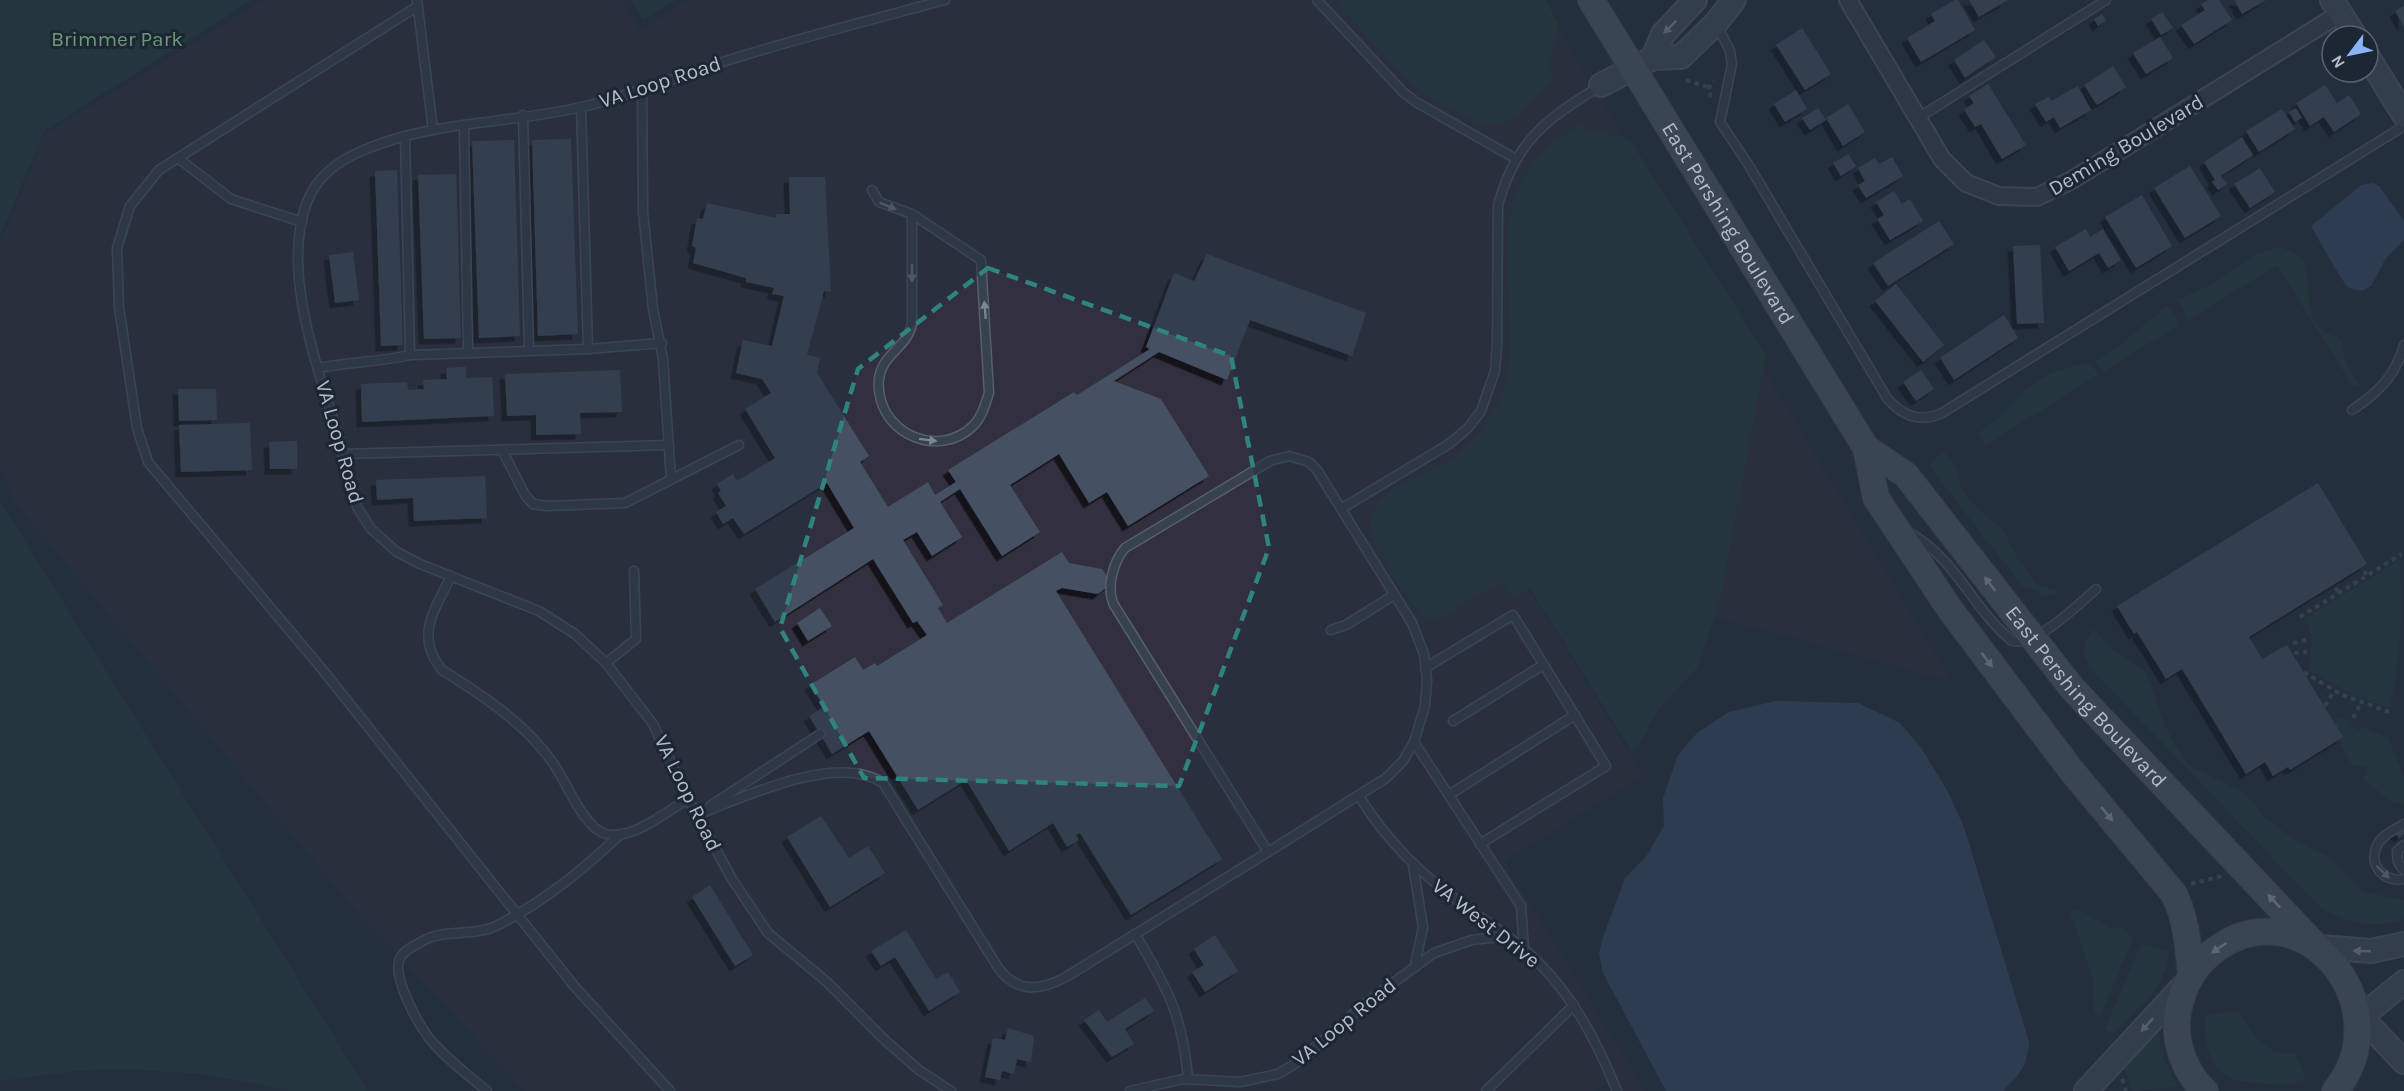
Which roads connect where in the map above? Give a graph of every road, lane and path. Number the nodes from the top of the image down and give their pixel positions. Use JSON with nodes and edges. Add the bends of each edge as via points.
{"nodes":[{"id":1,"x":945,"y":0,"type":"edge"},
{"id":2,"x":1317,"y":0,"type":"edge"},
{"id":3,"x":1591,"y":0,"type":"edge"},
{"id":4,"x":1695,"y":0,"type":"edge"},
{"id":5,"x":1734,"y":0,"type":"edge"},
{"id":6,"x":1848,"y":0,"type":"edge"},
{"id":7,"x":2106,"y":0,"type":"edge"},
{"id":8,"x":418,"y":3,"type":"edge"},
{"id":9,"x":2336,"y":7,"type":"edge"},
{"id":10,"x":1716,"y":23,"type":"junction"},
{"id":11,"x":2347,"y":24,"type":"edge"},
{"id":12,"x":1643,"y":63,"type":"junction"},
{"id":13,"x":2380,"y":77,"type":"edge"},
{"id":14,"x":1686,"y":80,"type":"dead end"},
{"id":15,"x":1714,"y":82,"type":"dead end"},
{"id":16,"x":1601,"y":85,"type":"joint"},
{"id":17,"x":1708,"y":87,"type":"junction"},
{"id":18,"x":642,"y":90,"type":"junction"},
{"id":19,"x":1712,"y":97,"type":"dead end"},
{"id":20,"x":581,"y":107,"type":"junction"},
{"id":21,"x":524,"y":115,"type":"junction"},
{"id":22,"x":2404,"y":116,"type":"edge"},
{"id":23,"x":1918,"y":118,"type":"junction"},
{"id":24,"x":464,"y":125,"type":"junction"},
{"id":25,"x":2404,"y":126,"type":"edge"},
{"id":26,"x":433,"y":130,"type":"junction"},
{"id":27,"x":405,"y":136,"type":"junction"},
{"id":28,"x":178,"y":158,"type":"junction"},
{"id":29,"x":1515,"y":159,"type":"junction"},
{"id":30,"x":872,"y":190,"type":"dead end"},
{"id":31,"x":912,"y":214,"type":"junction"},
{"id":32,"x":302,"y":222,"type":"junction"},
{"id":33,"x":662,"y":343,"type":"junction"},
{"id":34,"x":2404,"y":345,"type":"edge"},
{"id":35,"x":529,"y":349,"type":"junction"},
{"id":36,"x":588,"y":349,"type":"junction"},
{"id":37,"x":468,"y":351,"type":"junction"},
{"id":38,"x":410,"y":355,"type":"junction"},
{"id":39,"x":318,"y":368,"type":"junction"},
{"id":40,"x":2352,"y":410,"type":"dead end"},
{"id":41,"x":669,"y":445,"type":"junction"},
{"id":42,"x":739,"y":445,"type":"dead end"},
{"id":43,"x":1866,"y":448,"type":"junction"},
{"id":44,"x":502,"y":450,"type":"junction"},
{"id":45,"x":343,"y":453,"type":"junction"},
{"id":46,"x":671,"y":480,"type":"junction"},
{"id":47,"x":1341,"y":509,"type":"junction"},
{"id":48,"x":1893,"y":524,"type":"junction"},
{"id":49,"x":2402,"y":554,"type":"dead end"},
{"id":50,"x":2354,"y":556,"type":"dead end"},
{"id":51,"x":634,"y":571,"type":"dead end"},
{"id":52,"x":2326,"y":573,"type":"dead end"},
{"id":53,"x":2367,"y":575,"type":"junction"},
{"id":54,"x":451,"y":576,"type":"junction"},
{"id":55,"x":2096,"y":589,"type":"dead end"},
{"id":56,"x":2338,"y":593,"type":"junction"},
{"id":57,"x":1394,"y":595,"type":"junction"},
{"id":58,"x":2300,"y":617,"type":"dead end"},
{"id":59,"x":1331,"y":630,"type":"dead end"},
{"id":60,"x":2033,"y":638,"type":"junction"},
{"id":61,"x":2306,"y":640,"type":"dead end"},
{"id":62,"x":2293,"y":643,"type":"dead end"},
{"id":63,"x":2307,"y":652,"type":"dead end"},
{"id":64,"x":2294,"y":653,"type":"dead end"},
{"id":65,"x":606,"y":663,"type":"junction"},
{"id":66,"x":1543,"y":665,"type":"junction"},
{"id":67,"x":1425,"y":668,"type":"junction"},
{"id":68,"x":2304,"y":672,"type":"dead end"},
{"id":69,"x":2334,"y":691,"type":"junction"},
{"id":70,"x":2361,"y":703,"type":"junction"},
{"id":71,"x":2325,"y":706,"type":"dead end"},
{"id":72,"x":2392,"y":713,"type":"dead end"},
{"id":73,"x":1575,"y":715,"type":"junction"},
{"id":74,"x":2353,"y":718,"type":"dead end"},
{"id":75,"x":1452,"y":722,"type":"dead end"},
{"id":76,"x":820,"y":734,"type":"dead end"},
{"id":77,"x":1414,"y":742,"type":"junction"},
{"id":78,"x":1449,"y":795,"type":"junction"},
{"id":79,"x":1359,"y":796,"type":"junction"},
{"id":80,"x":688,"y":799,"type":"junction"},
{"id":81,"x":697,"y":815,"type":"junction"},
{"id":82,"x":2404,"y":824,"type":"edge"},
{"id":83,"x":622,"y":834,"type":"junction"},
{"id":84,"x":1480,"y":844,"type":"junction"},
{"id":85,"x":2404,"y":845,"type":"edge"},
{"id":86,"x":1268,"y":852,"type":"junction"},
{"id":87,"x":1413,"y":865,"type":"junction"},
{"id":88,"x":2404,"y":870,"type":"edge"},
{"id":89,"x":2228,"y":871,"type":"dead end"},
{"id":90,"x":2404,"y":879,"type":"edge"},
{"id":91,"x":2186,"y":887,"type":"dead end"},
{"id":92,"x":516,"y":915,"type":"junction"},
{"id":93,"x":1135,"y":934,"type":"junction"},
{"id":94,"x":1507,"y":936,"type":"junction"},
{"id":95,"x":2404,"y":944,"type":"edge"},
{"id":96,"x":2317,"y":945,"type":"junction"},
{"id":97,"x":1524,"y":950,"type":"junction"},
{"id":98,"x":1415,"y":965,"type":"junction"},
{"id":99,"x":2189,"y":979,"type":"junction"},
{"id":100,"x":2404,"y":982,"type":"edge"},
{"id":101,"x":1574,"y":1005,"type":"junction"},
{"id":102,"x":2362,"y":1017,"type":"junction"},
{"id":103,"x":2404,"y":1062,"type":"edge"},
{"id":104,"x":1188,"y":1079,"type":"junction"},
{"id":105,"x":487,"y":1091,"type":"edge"},
{"id":106,"x":670,"y":1091,"type":"edge"},
{"id":107,"x":951,"y":1091,"type":"edge"},
{"id":108,"x":1130,"y":1091,"type":"edge"},
{"id":109,"x":1486,"y":1091,"type":"edge"},
{"id":110,"x":1617,"y":1091,"type":"edge"},
{"id":111,"x":2086,"y":1091,"type":"edge"},
{"id":112,"x":2205,"y":1091,"type":"edge"},
{"id":113,"x":2335,"y":1091,"type":"edge"}],
"edges":[{"from":1,"to":18,"type":"lane","name":"VA Loop Road","via":[[744,55]]},
{"from":2,"to":29,"type":"lane","via":[[1403,92]]},
{"from":3,"to":12,"type":"main road","name":"East Pershing Boulevard"},
{"from":4,"to":12,"type":"main road","one_way":true,"via":[[1663,34]]},
{"from":5,"to":10,"type":"main road"},
{"from":6,"to":23,"type":"street","name":"Deming Boulevard"},
{"from":7,"to":23,"type":"lane"},
{"from":8,"to":26,"type":"lane"},
{"from":8,"to":28,"type":"lane"},
{"from":9,"to":11,"type":"main road"},
{"from":9,"to":23,"type":"street","name":"Deming Boulevard","via":[[2073,180],[2037,197],[1999,196],[1966,183],[1942,159]]},
{"from":10,"to":12,"type":"main road","via":[[1681,57]]},
{"from":10,"to":25,"type":"lane","via":[[1732,64],[1720,118],[1724,132],[1748,164],[1887,398],[1901,412],[1917,417],[1942,413]]},
{"from":12,"to":16,"type":"main road"},
{"from":12,"to":43,"type":"main road","name":"East Pershing Boulevard"},
{"from":13,"to":22,"type":"main road"},
{"from":14,"to":17,"type":"path"},
{"from":15,"to":17,"type":"path"},
{"from":16,"to":29,"type":"lane","via":[[1550,118]]},
{"from":17,"to":19,"type":"path"},
{"from":18,"to":20,"type":"lane","name":"VA Loop Road"},
{"from":18,"to":33,"type":"lane","via":[[643,212],[653,309]]},
{"from":20,"to":21,"type":"lane","name":"VA Loop Road"},
{"from":20,"to":36,"type":"lane"},
{"from":21,"to":24,"type":"lane","name":"VA Loop Road"},
{"from":21,"to":35,"type":"lane"},
{"from":24,"to":26,"type":"lane","name":"VA Loop Road"},
{"from":24,"to":37,"type":"lane"},
{"from":26,"to":27,"type":"lane","name":"VA Loop Road"},
{"from":27,"to":32,"type":"lane","name":"VA Loop Road","via":[[363,150],[328,171],[308,200]]},
{"from":27,"to":38,"type":"lane"},
{"from":28,"to":32,"type":"lane","via":[[231,200]]},
{"from":28,"to":92,"type":"lane","via":[[159,170],[130,206],[117,248],[119,307],[137,428],[148,462],[329,678]]},
{"from":29,"to":47,"type":"lane","via":[[1498,205],[1495,371],[1481,411],[1449,444]]},
{"from":30,"to":31,"type":"lane","one_way":true,"via":[[883,205]]},
{"from":31,"to":31,"type":"lane","one_way":true,"via":[[912,324],[907,339],[888,356],[879,390],[892,423],[924,441],[942,441],[959,436],[974,425],[989,393],[981,260]]},
{"from":32,"to":39,"type":"lane","name":"VA Loop Road","via":[[300,279]]},
{"from":33,"to":36,"type":"lane"},
{"from":33,"to":41,"type":"lane"},
{"from":34,"to":40,"type":"lane","via":[[2399,363],[2385,384]]},
{"from":35,"to":36,"type":"lane"},
{"from":35,"to":37,"type":"lane"},
{"from":37,"to":38,"type":"lane"},
{"from":38,"to":39,"type":"lane"},
{"from":39,"to":45,"type":"lane","name":"VA Loop Road"},
{"from":41,"to":44,"type":"lane"},
{"from":41,"to":46,"type":"lane"},
{"from":42,"to":46,"type":"lane"},
{"from":43,"to":48,"type":"main road","name":"East Pershing Boulevard","via":[[1876,498]]},
{"from":60,"to":43,"type":"main road","name":"East Pershing Boulevard","one_way":true,"via":[[1906,475]]},
{"from":44,"to":45,"type":"lane"},
{"from":44,"to":46,"type":"lane","via":[[533,504],[612,505]]},
{"from":45,"to":54,"type":"lane","name":"VA Loop Road","via":[[357,507],[371,529],[397,552]]},
{"from":47,"to":57,"type":"lane"},
{"from":47,"to":86,"type":"lane","via":[[1309,462],[1280,457],[1125,548],[1116,561],[1110,593],[1114,605]]},
{"from":48,"to":60,"type":"lane","via":[[1926,542],[1947,561],[2012,641]]},
{"from":48,"to":99,"type":"main road","name":"East Pershing Boulevard","one_way":true,"via":[[1948,608],[2023,708],[2174,894],[2188,933]]},
{"from":49,"to":53,"type":"path"},
{"from":50,"to":53,"type":"path"},
{"from":51,"to":65,"type":"lane","via":[[636,639]]},
{"from":52,"to":56,"type":"path"},
{"from":53,"to":56,"type":"path"},
{"from":54,"to":65,"type":"lane","name":"VA Loop Road","via":[[539,611],[575,634]]},
{"from":54,"to":83,"type":"lane","via":[[429,622],[428,647],[433,659],[442,670],[508,715],[532,739],[556,768],[591,826],[608,835]]},
{"from":55,"to":60,"type":"lane"},
{"from":56,"to":58,"type":"path"},
{"from":57,"to":59,"type":"lane"},
{"from":57,"to":67,"type":"lane","via":[[1417,635]]},
{"from":96,"to":60,"type":"main road","name":"East Pershing Boulevard","one_way":true,"via":[[2072,688]]},
{"from":61,"to":62,"type":"path"},
{"from":63,"to":64,"type":"path"},
{"from":65,"to":80,"type":"lane","name":"VA Loop Road","via":[[653,723]]},
{"from":66,"to":67,"type":"lane","via":[[1513,615]]},
{"from":66,"to":73,"type":"lane"},
{"from":66,"to":75,"type":"lane"},
{"from":67,"to":77,"type":"lane","via":[[1425,705]]},
{"from":68,"to":69,"type":"path"},
{"from":69,"to":70,"type":"path"},
{"from":69,"to":71,"type":"path"},
{"from":70,"to":72,"type":"path"},
{"from":70,"to":74,"type":"path"},
{"from":73,"to":78,"type":"lane"},
{"from":73,"to":84,"type":"lane","via":[[1606,766]]},
{"from":76,"to":81,"type":"lane"},
{"from":77,"to":78,"type":"lane"},
{"from":77,"to":79,"type":"lane","via":[[1386,778]]},
{"from":78,"to":84,"type":"lane"},
{"from":79,"to":86,"type":"lane"},
{"from":79,"to":87,"type":"lane","name":"VA West Drive","via":[[1380,829]]},
{"from":80,"to":81,"type":"lane","name":"VA Loop Road"},
{"from":80,"to":83,"type":"lane"},
{"from":81,"to":93,"type":"lane","via":[[809,776],[871,775],[883,783],[999,969],[1016,985],[1052,985]]},
{"from":81,"to":107,"type":"lane","name":"VA Loop Road","via":[[732,879],[768,933],[827,982],[918,1070]]},
{"from":82,"to":90,"type":"lane","one_way":true,"via":[[2382,839],[2374,859],[2387,878]]},
{"from":83,"to":92,"type":"lane","via":[[548,897]]},
{"from":84,"to":97,"type":"lane","via":[[1521,906]]},
{"from":85,"to":88,"type":"lane","via":[[2397,851],[2398,864]]},
{"from":86,"to":93,"type":"lane"},
{"from":87,"to":94,"type":"lane","name":"VA West Drive"},
{"from":87,"to":98,"type":"lane","name":"VA Loop Road","via":[[1423,927]]},
{"from":89,"to":91,"type":"path","via":[[2215,880]]},
{"from":92,"to":105,"type":"lane","via":[[482,931],[423,940],[401,956],[398,965],[400,983],[429,1038]]},
{"from":92,"to":106,"type":"lane","via":[[575,987]]},
{"from":93,"to":104,"type":"lane","via":[[1174,1005],[1186,1047]]},
{"from":94,"to":97,"type":"lane","name":"VA West Drive"},
{"from":94,"to":98,"type":"lane","name":"VA Loop Road","via":[[1450,946]]},
{"from":95,"to":96,"type":"main road","one_way":true,"via":[[2371,951]]},
{"from":96,"to":99,"type":"main road","name":"East Pershing Boulevard","one_way":true,"via":[[2276,932],[2236,938],[2203,960]]},
{"from":96,"to":102,"type":"main road","name":"East Pershing Boulevard","via":[[2348,976]]},
{"from":97,"to":101,"type":"lane","name":"VA West Drive"},
{"from":98,"to":104,"type":"lane","name":"VA Loop Road","via":[[1298,1062],[1278,1074],[1240,1082]]},
{"from":99,"to":111,"type":"main road","one_way":true},
{"from":99,"to":112,"type":"main road","name":"East Pershing Boulevard","via":[[2178,1009],[2178,1037],[2189,1072]]},
{"from":100,"to":102,"type":"main road"},
{"from":101,"to":109,"type":"lane"},
{"from":101,"to":110,"type":"lane","name":"VA West Drive"},
{"from":102,"to":103,"type":"main road"},
{"from":102,"to":113,"type":"main road","name":"East Pershing Boulevard","via":[[2356,1059]]},
{"from":104,"to":108,"type":"lane","name":"VA Loop Road"}]}
